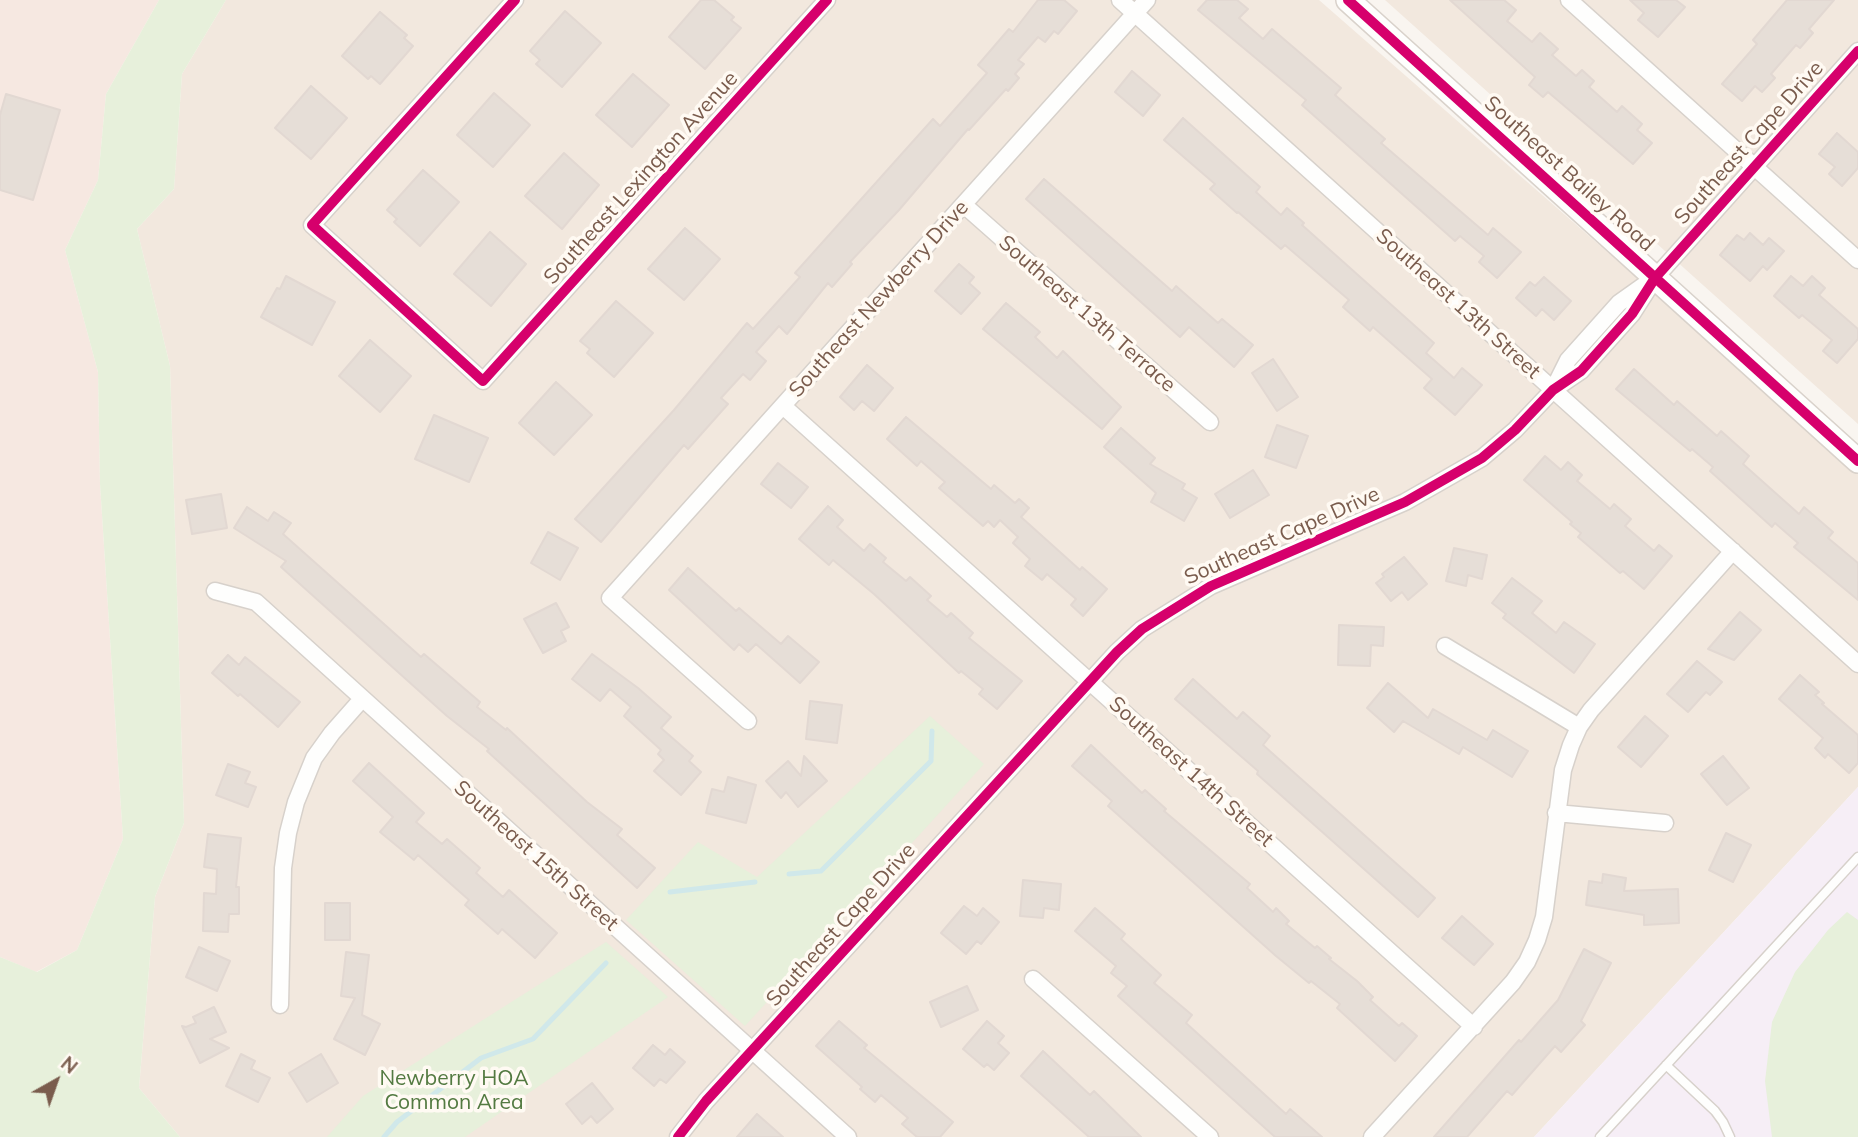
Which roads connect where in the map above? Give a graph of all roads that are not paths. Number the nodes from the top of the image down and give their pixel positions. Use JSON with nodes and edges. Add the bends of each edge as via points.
{"nodes":[{"id":1,"x":515,"y":0,"type":"edge"},
{"id":2,"x":827,"y":0,"type":"edge"},
{"id":3,"x":1120,"y":0,"type":"edge"},
{"id":4,"x":1147,"y":0,"type":"edge"},
{"id":5,"x":1348,"y":0,"type":"edge"},
{"id":6,"x":1571,"y":1,"type":"edge"},
{"id":7,"x":1135,"y":13,"type":"junction"},
{"id":8,"x":1858,"y":51,"type":"edge"},
{"id":9,"x":1753,"y":166,"type":"junction"},
{"id":10,"x":964,"y":205,"type":"junction"},
{"id":11,"x":1858,"y":260,"type":"edge"},
{"id":12,"x":1655,"y":278,"type":"junction"},
{"id":13,"x":1553,"y":390,"type":"junction"},
{"id":14,"x":783,"y":406,"type":"junction"},
{"id":15,"x":1210,"y":422,"type":"dead end"},
{"id":16,"x":1858,"y":461,"type":"edge"},
{"id":17,"x":1733,"y":551,"type":"junction"},
{"id":18,"x":215,"y":592,"type":"dead end"},
{"id":19,"x":1445,"y":646,"type":"dead end"},
{"id":20,"x":1858,"y":664,"type":"edge"},
{"id":21,"x":1090,"y":681,"type":"junction"},
{"id":22,"x":362,"y":699,"type":"junction"},
{"id":23,"x":748,"y":722,"type":"dead end"},
{"id":24,"x":1579,"y":727,"type":"junction"},
{"id":25,"x":1556,"y":813,"type":"junction"},
{"id":26,"x":1665,"y":823,"type":"dead end"},
{"id":27,"x":1858,"y":857,"type":"edge"},
{"id":28,"x":1033,"y":979,"type":"dead end"},
{"id":29,"x":280,"y":1005,"type":"dead end"},
{"id":30,"x":1474,"y":1027,"type":"junction"},
{"id":31,"x":752,"y":1051,"type":"junction"},
{"id":32,"x":1666,"y":1065,"type":"junction"},
{"id":33,"x":678,"y":1137,"type":"edge"},
{"id":34,"x":848,"y":1137,"type":"edge"},
{"id":35,"x":1210,"y":1137,"type":"edge"},
{"id":36,"x":1372,"y":1137,"type":"edge"},
{"id":37,"x":1600,"y":1137,"type":"edge"},
{"id":38,"x":1730,"y":1137,"type":"edge"}],
"edges":[{"from":1,"to":2,"type":"street","name":"Southeast Lexington Avenue","via":[[312,225],[483,381]]},
{"from":3,"to":7,"type":"street","name":"Southeast 13th Street"},
{"from":4,"to":7,"type":"street","name":"Southeast Newberry Drive"},
{"from":5,"to":12,"type":"main road","name":"Southeast Bailey Road"},
{"from":6,"to":9,"type":"street"},
{"from":7,"to":10,"type":"street","name":"Southeast Newberry Drive"},
{"from":7,"to":13,"type":"street","name":"Southeast 13th Street"},
{"from":8,"to":9,"type":"street","name":"Southeast Cape Drive"},
{"from":9,"to":11,"type":"street"},
{"from":9,"to":12,"type":"street","name":"Southeast Cape Drive"},
{"from":10,"to":14,"type":"street","name":"Southeast Newberry Drive"},
{"from":10,"to":15,"type":"street","name":"Southeast 13th Terrace"},
{"from":12,"to":13,"type":"street","name":"Southeast Cape Drive","via":[[1619,303],[1568,360]]},
{"from":12,"to":16,"type":"main road","name":"Southeast Bailey Road"},
{"from":13,"to":17,"type":"street","name":"Southeast 13th Street"},
{"from":13,"to":21,"type":"street","name":"Southeast Cape Drive","via":[[1482,458],[1405,502],[1210,586],[1142,629]]},
{"from":14,"to":21,"type":"street","name":"Southeast 14th Street"},
{"from":14,"to":23,"type":"street","name":"Southeast Newberry Drive","via":[[610,598]]},
{"from":17,"to":20,"type":"street","name":"Southeast 13th Street"},
{"from":17,"to":24,"type":"street"},
{"from":18,"to":22,"type":"street","name":"Southeast 15th Street","via":[[256,602]]},
{"from":19,"to":24,"type":"street"},
{"from":21,"to":30,"type":"street","name":"Southeast 14th Street"},
{"from":21,"to":31,"type":"street","name":"Southeast Cape Drive"},
{"from":22,"to":29,"type":"street","via":[[318,752],[296,802],[283,869]]},
{"from":22,"to":31,"type":"street","name":"Southeast 15th Street"},
{"from":24,"to":25,"type":"street","via":[[1563,770]]},
{"from":25,"to":26,"type":"street"},
{"from":25,"to":30,"type":"street","via":[[1544,917],[1537,940],[1513,982]]},
{"from":27,"to":32,"type":"lane"},
{"from":28,"to":35,"type":"street"},
{"from":30,"to":36,"type":"street"},
{"from":31,"to":33,"type":"street","name":"Southeast Cape Drive"},
{"from":31,"to":34,"type":"street","name":"Southeast 15th Street"},
{"from":32,"to":37,"type":"lane"},
{"from":32,"to":38,"type":"lane","via":[[1715,1111]]}]}
